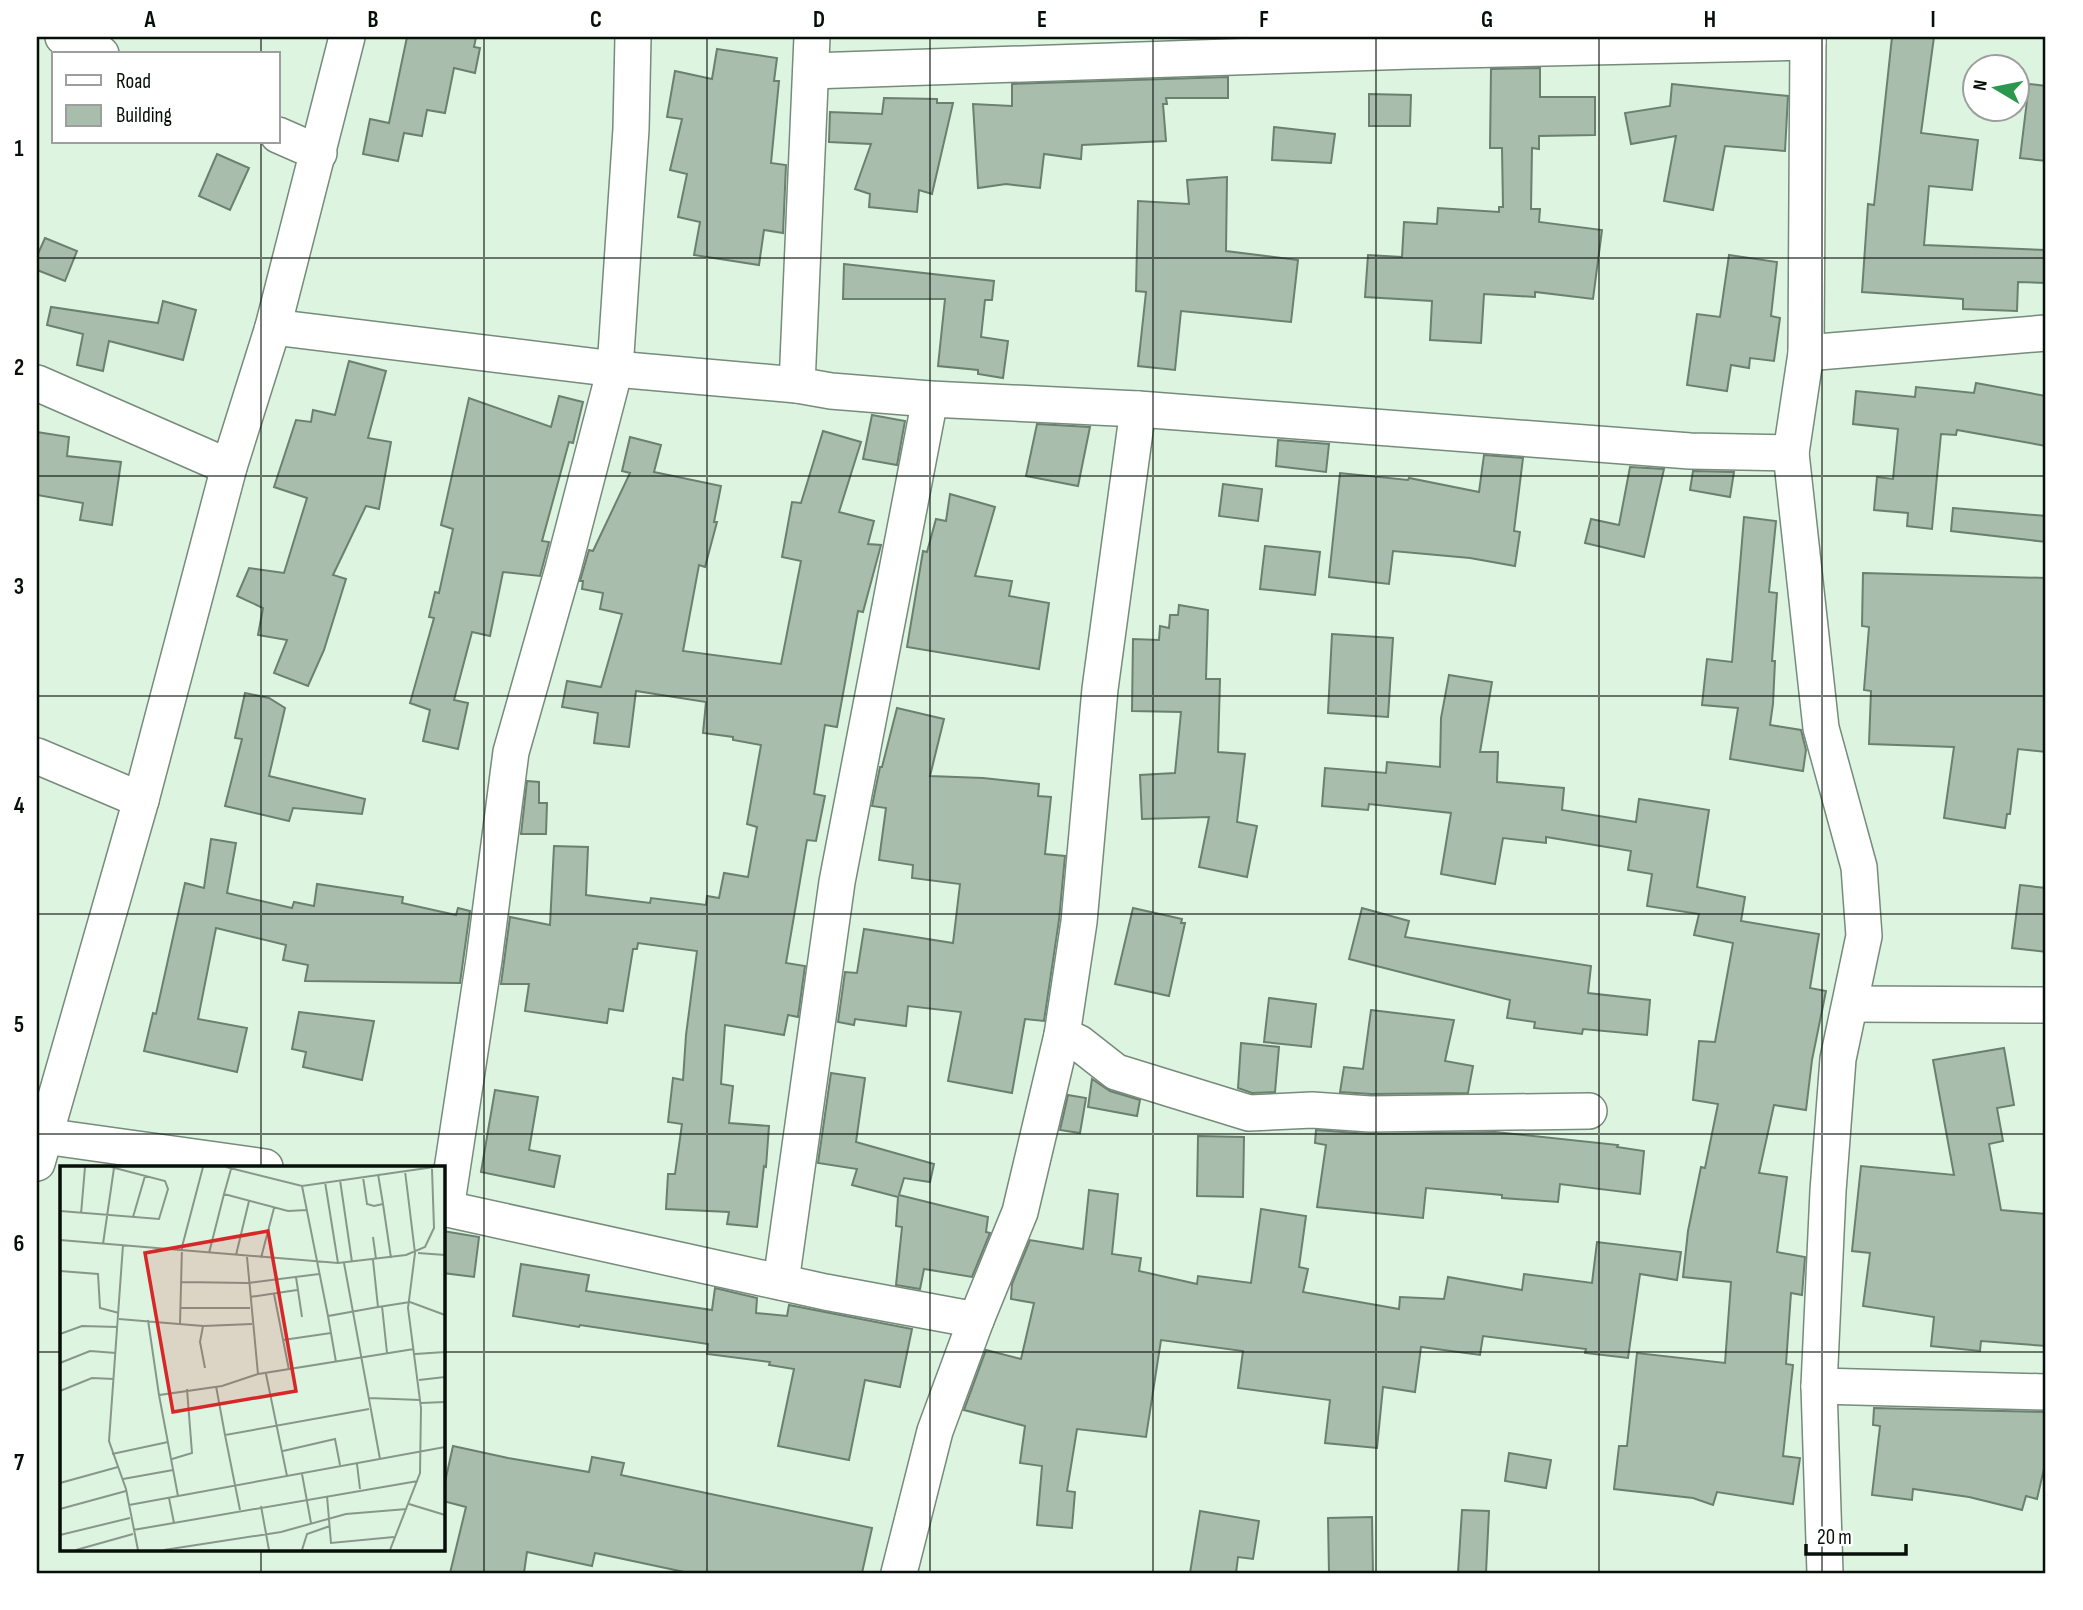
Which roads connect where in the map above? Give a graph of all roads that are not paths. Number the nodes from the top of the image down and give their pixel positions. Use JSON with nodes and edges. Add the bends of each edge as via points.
{"nodes":[{"id":1,"x":63,"y":37,"type":"edge"},
{"id":2,"x":347,"y":37,"type":"edge"},
{"id":3,"x":634,"y":37,"type":"edge"},
{"id":4,"x":812,"y":37,"type":"edge"},
{"id":5,"x":1808,"y":39,"type":"edge"},
{"id":6,"x":1412,"y":44,"type":"edge"},
{"id":7,"x":97,"y":52,"type":"edge"},
{"id":8,"x":811,"y":71,"type":"junction"},
{"id":9,"x":280,"y":136,"type":"edge"},
{"id":10,"x":319,"y":153,"type":"junction"},
{"id":11,"x":274,"y":327,"type":"junction"},
{"id":12,"x":2046,"y":333,"type":"edge"},
{"id":13,"x":1806,"y":353,"type":"junction"},
{"id":14,"x":615,"y":369,"type":"junction"},
{"id":15,"x":37,"y":383,"type":"edge"},
{"id":16,"x":797,"y":385,"type":"junction"},
{"id":17,"x":930,"y":399,"type":"junction"},
{"id":18,"x":1138,"y":409,"type":"junction"},
{"id":19,"x":1791,"y":453,"type":"junction"},
{"id":20,"x":229,"y":467,"type":"junction"},
{"id":21,"x":37,"y":756,"type":"edge"},
{"id":22,"x":141,"y":800,"type":"junction"},
{"id":23,"x":1851,"y":1004,"type":"junction"},
{"id":24,"x":2046,"y":1004,"type":"edge"},
{"id":25,"x":1062,"y":1035,"type":"junction"},
{"id":26,"x":1589,"y":1111,"type":"dead end"},
{"id":27,"x":39,"y":1144,"type":"edge"},
{"id":28,"x":255,"y":1166,"type":"edge"},
{"id":29,"x":444,"y":1208,"type":"edge"},
{"id":30,"x":781,"y":1282,"type":"junction"},
{"id":31,"x":976,"y":1320,"type":"junction"},
{"id":32,"x":1819,"y":1386,"type":"junction"},
{"id":33,"x":2046,"y":1392,"type":"edge"},
{"id":34,"x":899,"y":1573,"type":"edge"},
{"id":35,"x":1825,"y":1573,"type":"edge"}],
"edges":[{"from":1,"to":7,"type":"street"},
{"from":2,"to":10,"type":"street"},
{"from":3,"to":14,"type":"street"},
{"from":4,"to":8,"type":"street"},
{"from":5,"to":6,"type":"street"},
{"from":5,"to":13,"type":"street"},
{"from":6,"to":8,"type":"street"},
{"from":8,"to":16,"type":"street"},
{"from":9,"to":10,"type":"street"},
{"from":10,"to":11,"type":"street"},
{"from":11,"to":14,"type":"street"},
{"from":11,"to":20,"type":"street"},
{"from":12,"to":13,"type":"street"},
{"from":13,"to":19,"type":"street"},
{"from":14,"to":16,"type":"street"},
{"from":14,"to":29,"type":"street","via":[[511,752],[484,960]]},
{"from":15,"to":20,"type":"street"},
{"from":16,"to":17,"type":"street"},
{"from":17,"to":18,"type":"street"},
{"from":17,"to":30,"type":"street","via":[[837,882]]},
{"from":18,"to":19,"type":"street","via":[[1690,451]]},
{"from":18,"to":25,"type":"street","via":[[1100,689],[1079,922]]},
{"from":19,"to":23,"type":"street","via":[[1821,728],[1859,867],[1864,936]]},
{"from":20,"to":22,"type":"street"},
{"from":21,"to":22,"type":"street"},
{"from":22,"to":27,"type":"street"},
{"from":23,"to":24,"type":"street"},
{"from":23,"to":32,"type":"street","via":[[1838,1059]]},
{"from":25,"to":26,"type":"street","via":[[1116,1072],[1249,1113]]},
{"from":25,"to":31,"type":"street","via":[[1020,1212]]},
{"from":27,"to":28,"type":"street"},
{"from":29,"to":30,"type":"street"},
{"from":30,"to":31,"type":"street"},
{"from":31,"to":34,"type":"street","via":[[935,1431]]},
{"from":32,"to":33,"type":"street"},
{"from":32,"to":35,"type":"street"}]}
